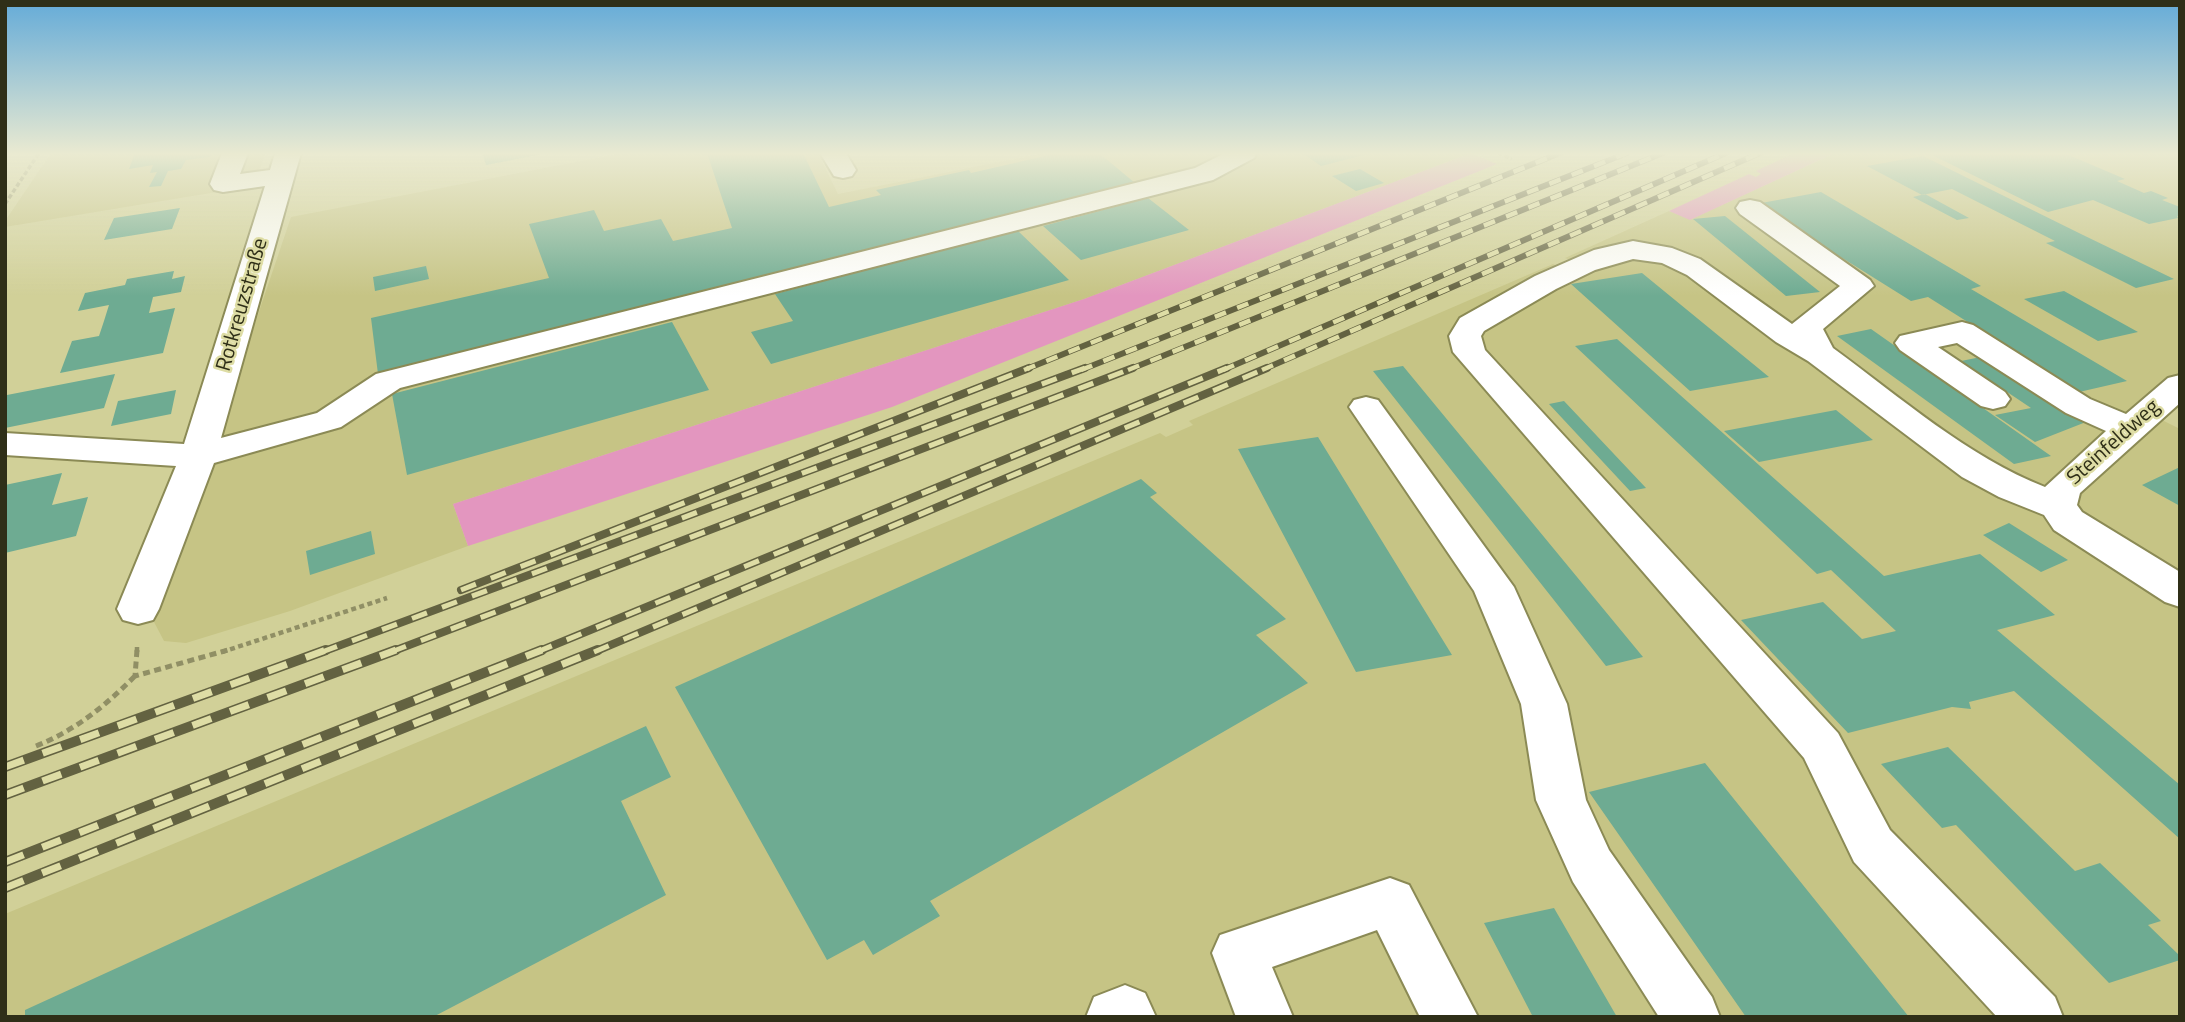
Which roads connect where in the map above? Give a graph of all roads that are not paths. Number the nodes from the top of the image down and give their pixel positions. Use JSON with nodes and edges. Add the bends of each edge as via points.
{"nodes":[{"id":1,"x":273,"y":201,"type":"edge"},
{"id":2,"x":1099,"y":201,"type":"edge"},
{"id":3,"x":1750,"y":208,"type":"dead end"},
{"id":4,"x":1820,"y":354,"type":"junction"},
{"id":5,"x":2180,"y":385,"type":"edge"},
{"id":6,"x":1993,"y":399,"type":"dead end"},
{"id":7,"x":1366,"y":407,"type":"dead end"},
{"id":8,"x":2130,"y":429,"type":"junction"},
{"id":9,"x":5,"y":444,"type":"edge"},
{"id":10,"x":198,"y":456,"type":"junction"},
{"id":11,"x":2058,"y":506,"type":"junction"},
{"id":12,"x":2180,"y":592,"type":"edge"},
{"id":13,"x":138,"y":609,"type":"road end"},
{"id":14,"x":1114,"y":1017,"type":"edge"},
{"id":15,"x":1128,"y":1017,"type":"edge"},
{"id":16,"x":1265,"y":1017,"type":"edge"},
{"id":17,"x":1450,"y":1017,"type":"edge"},
{"id":18,"x":1692,"y":1017,"type":"edge"},
{"id":19,"x":2035,"y":1017,"type":"edge"}],
"edges":[{"from":1,"to":10,"type":"street","name":"Rotkreuzstraße"},
{"from":2,"to":10,"type":"street","via":[[388,381],[329,420]]},
{"from":3,"to":4,"type":"street","via":[[1859,286],[1806,327]]},
{"from":4,"to":11,"type":"street","via":[[1975,469]]},
{"from":4,"to":19,"type":"street","via":[[1794,342],[1695,268],[1665,256],[1627,250],[1571,270],[1471,326],[1465,336],[1469,352],[1822,746],[1872,846]]},
{"from":5,"to":8,"type":"street","name":"Steinfeldweg"},
{"from":6,"to":8,"type":"street","via":[[1911,343],[1962,332],[2078,406]]},
{"from":7,"to":18,"type":"street","via":[[1493,587],[1544,704],[1561,800],[1591,866]]},
{"from":8,"to":11,"type":"street","name":"Steinfeldweg","via":[[2062,489]]},
{"from":9,"to":10,"type":"street"},
{"from":10,"to":13,"type":"street","name":"Rotkreuzstraße"},
{"from":11,"to":12,"type":"street","via":[[2068,521]]},
{"from":14,"to":15,"type":"street","via":[[1125,1013]]},
{"from":16,"to":17,"type":"street","via":[[1238,953],[1390,902]]}]}
